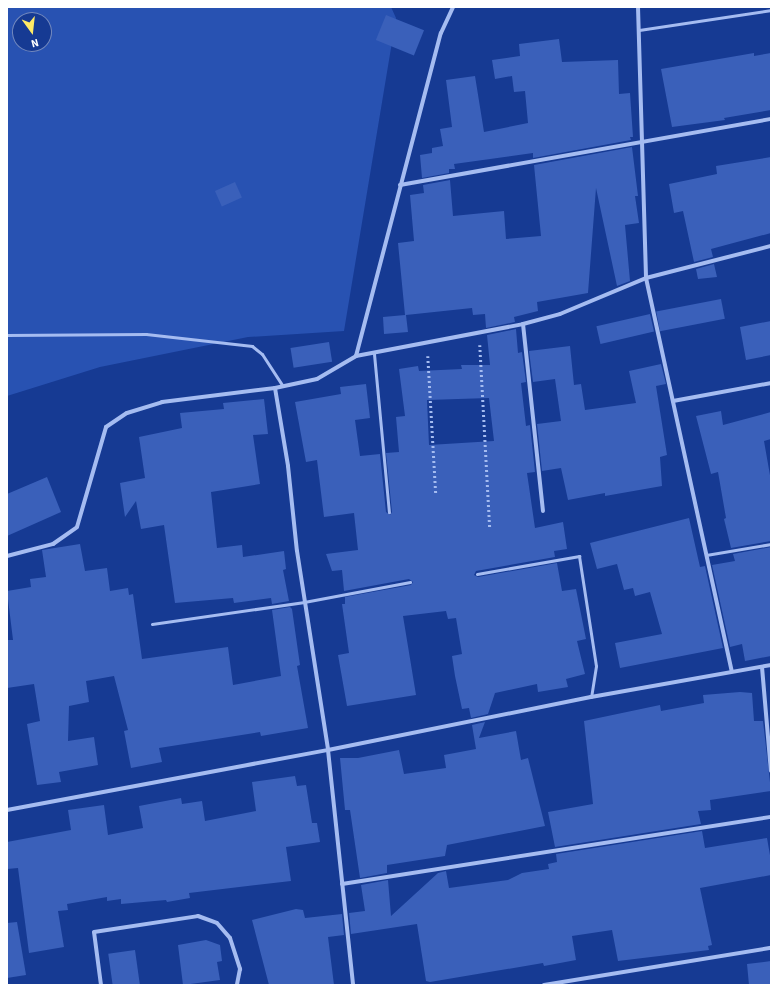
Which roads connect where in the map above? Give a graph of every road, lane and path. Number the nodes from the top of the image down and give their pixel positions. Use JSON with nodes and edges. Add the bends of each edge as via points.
{"nodes":[{"id":1,"x":453,"y":7,"type":"edge"},
{"id":2,"x":638,"y":7,"type":"edge"},
{"id":3,"x":771,"y":10,"type":"edge"},
{"id":4,"x":639,"y":30,"type":"junction"},
{"id":5,"x":771,"y":119,"type":"edge"},
{"id":6,"x":643,"y":141,"type":"junction"},
{"id":7,"x":400,"y":185,"type":"junction"},
{"id":8,"x":771,"y":246,"type":"edge"},
{"id":9,"x":646,"y":278,"type":"junction"},
{"id":10,"x":523,"y":324,"type":"junction"},
{"id":11,"x":479,"y":333,"type":"junction"},
{"id":12,"x":7,"y":335,"type":"edge"},
{"id":13,"x":427,"y":343,"type":"junction"},
{"id":14,"x":374,"y":354,"type":"junction"},
{"id":15,"x":356,"y":356,"type":"junction"},
{"id":16,"x":771,"y":383,"type":"edge"},
{"id":17,"x":283,"y":386,"type":"junction"},
{"id":18,"x":275,"y":388,"type":"junction"},
{"id":19,"x":673,"y":401,"type":"junction"},
{"id":20,"x":436,"y":496,"type":"dead end"},
{"id":21,"x":543,"y":511,"type":"dead end"},
{"id":22,"x":389,"y":512,"type":"dead end"},
{"id":23,"x":490,"y":528,"type":"dead end"},
{"id":24,"x":771,"y":544,"type":"edge"},
{"id":25,"x":705,"y":555,"type":"junction"},
{"id":26,"x":7,"y":556,"type":"edge"},
{"id":27,"x":477,"y":574,"type":"dead end"},
{"id":28,"x":410,"y":582,"type":"dead end"},
{"id":29,"x":304,"y":602,"type":"junction"},
{"id":30,"x":152,"y":624,"type":"dead end"},
{"id":31,"x":771,"y":665,"type":"edge"},
{"id":32,"x":762,"y":667,"type":"junction"},
{"id":33,"x":732,"y":671,"type":"junction"},
{"id":34,"x":591,"y":697,"type":"junction"},
{"id":35,"x":328,"y":750,"type":"junction"},
{"id":36,"x":771,"y":771,"type":"edge"},
{"id":37,"x":7,"y":810,"type":"edge"},
{"id":38,"x":771,"y":817,"type":"edge"},
{"id":39,"x":342,"y":884,"type":"junction"},
{"id":40,"x":771,"y":948,"type":"edge"},
{"id":41,"x":101,"y":985,"type":"edge"},
{"id":42,"x":237,"y":985,"type":"edge"},
{"id":43,"x":353,"y":985,"type":"edge"},
{"id":44,"x":544,"y":985,"type":"edge"}],
"edges":[{"from":1,"to":7,"type":"street","via":[[440,33]]},
{"from":2,"to":4,"type":"street"},
{"from":3,"to":4,"type":"lane"},
{"from":4,"to":6,"type":"street"},
{"from":5,"to":6,"type":"street"},
{"from":6,"to":7,"type":"street"},
{"from":6,"to":9,"type":"street"},
{"from":7,"to":15,"type":"street"},
{"from":8,"to":9,"type":"street"},
{"from":9,"to":10,"type":"street","via":[[560,314]]},
{"from":9,"to":19,"type":"street"},
{"from":10,"to":11,"type":"street"},
{"from":10,"to":21,"type":"street"},
{"from":11,"to":13,"type":"street"},
{"from":11,"to":23,"type":"path"},
{"from":12,"to":17,"type":"lane","via":[[146,334],[252,346],[262,354]]},
{"from":13,"to":14,"type":"street"},
{"from":13,"to":20,"type":"path"},
{"from":14,"to":15,"type":"street"},
{"from":14,"to":22,"type":"lane"},
{"from":15,"to":17,"type":"street","via":[[317,379]]},
{"from":16,"to":19,"type":"street"},
{"from":17,"to":18,"type":"street"},
{"from":18,"to":26,"type":"street","via":[[162,402],[127,413],[106,427],[77,527],[53,544]]},
{"from":18,"to":29,"type":"street","via":[[288,466]]},
{"from":19,"to":25,"type":"street"},
{"from":24,"to":25,"type":"lane"},
{"from":25,"to":33,"type":"street"},
{"from":27,"to":34,"type":"lane","via":[[579,556],[596,666]]},
{"from":28,"to":29,"type":"lane"},
{"from":29,"to":30,"type":"lane"},
{"from":29,"to":35,"type":"street"},
{"from":31,"to":32,"type":"street"},
{"from":32,"to":33,"type":"street"},
{"from":32,"to":36,"type":"street"},
{"from":33,"to":34,"type":"street"},
{"from":34,"to":35,"type":"street"},
{"from":35,"to":37,"type":"street"},
{"from":35,"to":39,"type":"street"},
{"from":38,"to":39,"type":"street"},
{"from":39,"to":43,"type":"street"},
{"from":40,"to":44,"type":"street"},
{"from":41,"to":42,"type":"street","via":[[94,932],[198,916],[217,923],[230,938],[240,969]]}]}
